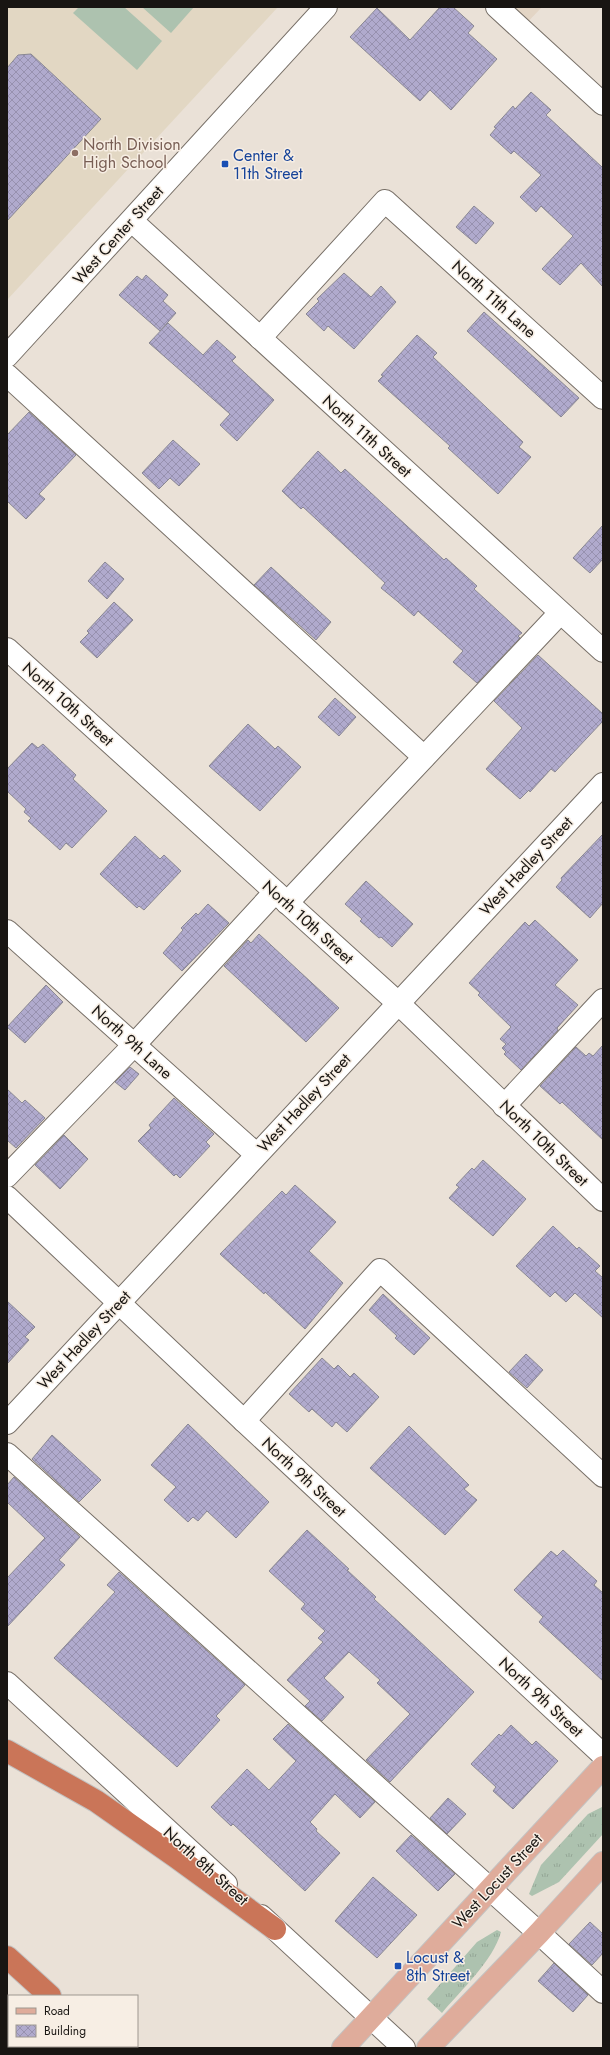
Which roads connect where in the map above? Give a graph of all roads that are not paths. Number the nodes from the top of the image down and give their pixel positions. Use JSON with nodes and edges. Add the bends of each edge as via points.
{"nodes":[{"id":1,"x":326,"y":7,"type":"edge"},
{"id":2,"x":497,"y":7,"type":"edge"},
{"id":3,"x":603,"y":104,"type":"edge"},
{"id":4,"x":132,"y":221,"type":"junction"},
{"id":5,"x":260,"y":338,"type":"junction"},
{"id":6,"x":7,"y":356,"type":"edge"},
{"id":7,"x":7,"y":376,"type":"edge"},
{"id":8,"x":603,"y":398,"type":"edge"},
{"id":9,"x":560,"y":612,"type":"junction"},
{"id":10,"x":7,"y":649,"type":"edge"},
{"id":11,"x":603,"y":651,"type":"edge"},
{"id":12,"x":424,"y":757,"type":"junction"},
{"id":13,"x":603,"y":784,"type":"edge"},
{"id":14,"x":281,"y":898,"type":"junction"},
{"id":15,"x":7,"y":931,"type":"edge"},
{"id":16,"x":603,"y":1000,"type":"edge"},
{"id":17,"x":398,"y":1003,"type":"junction"},
{"id":18,"x":134,"y":1045,"type":"junction"},
{"id":19,"x":504,"y":1106,"type":"junction"},
{"id":20,"x":256,"y":1154,"type":"junction"},
{"id":21,"x":7,"y":1176,"type":"edge"},
{"id":22,"x":7,"y":1197,"type":"edge"},
{"id":23,"x":603,"y":1200,"type":"edge"},
{"id":24,"x":119,"y":1302,"type":"junction"},
{"id":25,"x":244,"y":1421,"type":"junction"},
{"id":26,"x":7,"y":1423,"type":"edge"},
{"id":27,"x":7,"y":1454,"type":"edge"},
{"id":28,"x":603,"y":1476,"type":"edge"},
{"id":29,"x":7,"y":1683,"type":"edge"},
{"id":30,"x":7,"y":1751,"type":"edge"},
{"id":31,"x":603,"y":1754,"type":"edge"},
{"id":32,"x":603,"y":1767,"type":"edge"},
{"id":33,"x":603,"y":1863,"type":"edge"},
{"id":34,"x":490,"y":1888,"type":"junction"},
{"id":35,"x":275,"y":1929,"type":"junction"},
{"id":36,"x":539,"y":1933,"type":"junction"},
{"id":37,"x":7,"y":1957,"type":"edge"},
{"id":38,"x":603,"y":1992,"type":"edge"},
{"id":39,"x":49,"y":1995,"type":"edge"},
{"id":40,"x":371,"y":2018,"type":"junction"},
{"id":41,"x":343,"y":2048,"type":"edge"},
{"id":42,"x":404,"y":2048,"type":"edge"},
{"id":43,"x":428,"y":2048,"type":"edge"}],
"edges":[{"from":1,"to":4,"type":"street","name":"West Center Street"},
{"from":2,"to":3,"type":"street"},
{"from":4,"to":5,"type":"street","name":"North 11th Street"},
{"from":4,"to":6,"type":"street","name":"West Center Street"},
{"from":5,"to":8,"type":"street","name":"North 11th Lane","via":[[385,201]]},
{"from":5,"to":9,"type":"street","name":"North 11th Street"},
{"from":7,"to":12,"type":"street"},
{"from":9,"to":11,"type":"street","name":"North 11th Street"},
{"from":9,"to":12,"type":"street"},
{"from":10,"to":14,"type":"street","name":"North 10th Street"},
{"from":12,"to":14,"type":"street"},
{"from":13,"to":17,"type":"street","name":"West Hadley Street"},
{"from":14,"to":17,"type":"street","name":"North 10th Street"},
{"from":14,"to":18,"type":"street"},
{"from":15,"to":18,"type":"street","name":"North 9th Lane"},
{"from":16,"to":19,"type":"street"},
{"from":17,"to":19,"type":"street","name":"North 10th Street"},
{"from":17,"to":20,"type":"street","name":"West Hadley Street"},
{"from":18,"to":20,"type":"street","name":"North 9th Lane"},
{"from":18,"to":21,"type":"street"},
{"from":19,"to":23,"type":"street","name":"North 10th Street"},
{"from":20,"to":24,"type":"street","name":"West Hadley Street"},
{"from":22,"to":24,"type":"street","name":"North 9th Street"},
{"from":24,"to":25,"type":"street","name":"North 9th Street"},
{"from":24,"to":26,"type":"street","name":"West Hadley Street"},
{"from":25,"to":28,"type":"street","via":[[380,1270]]},
{"from":25,"to":31,"type":"street","name":"North 9th Street"},
{"from":27,"to":34,"type":"street"},
{"from":29,"to":35,"type":"street","name":"North 8th Street"},
{"from":30,"to":35,"type":"highway","via":[[96,1802]]},
{"from":32,"to":34,"type":"main road","name":"West Locust Street"},
{"from":33,"to":36,"type":"main road"},
{"from":34,"to":36,"type":"street"},
{"from":34,"to":40,"type":"main road","name":"West Locust Street"},
{"from":35,"to":40,"type":"street","name":"North 8th Street"},
{"from":36,"to":38,"type":"street"},
{"from":36,"to":43,"type":"main road"},
{"from":37,"to":39,"type":"highway"},
{"from":40,"to":41,"type":"main road","name":"West Locust Street"},
{"from":40,"to":42,"type":"street","name":"North 8th Street"}]}
